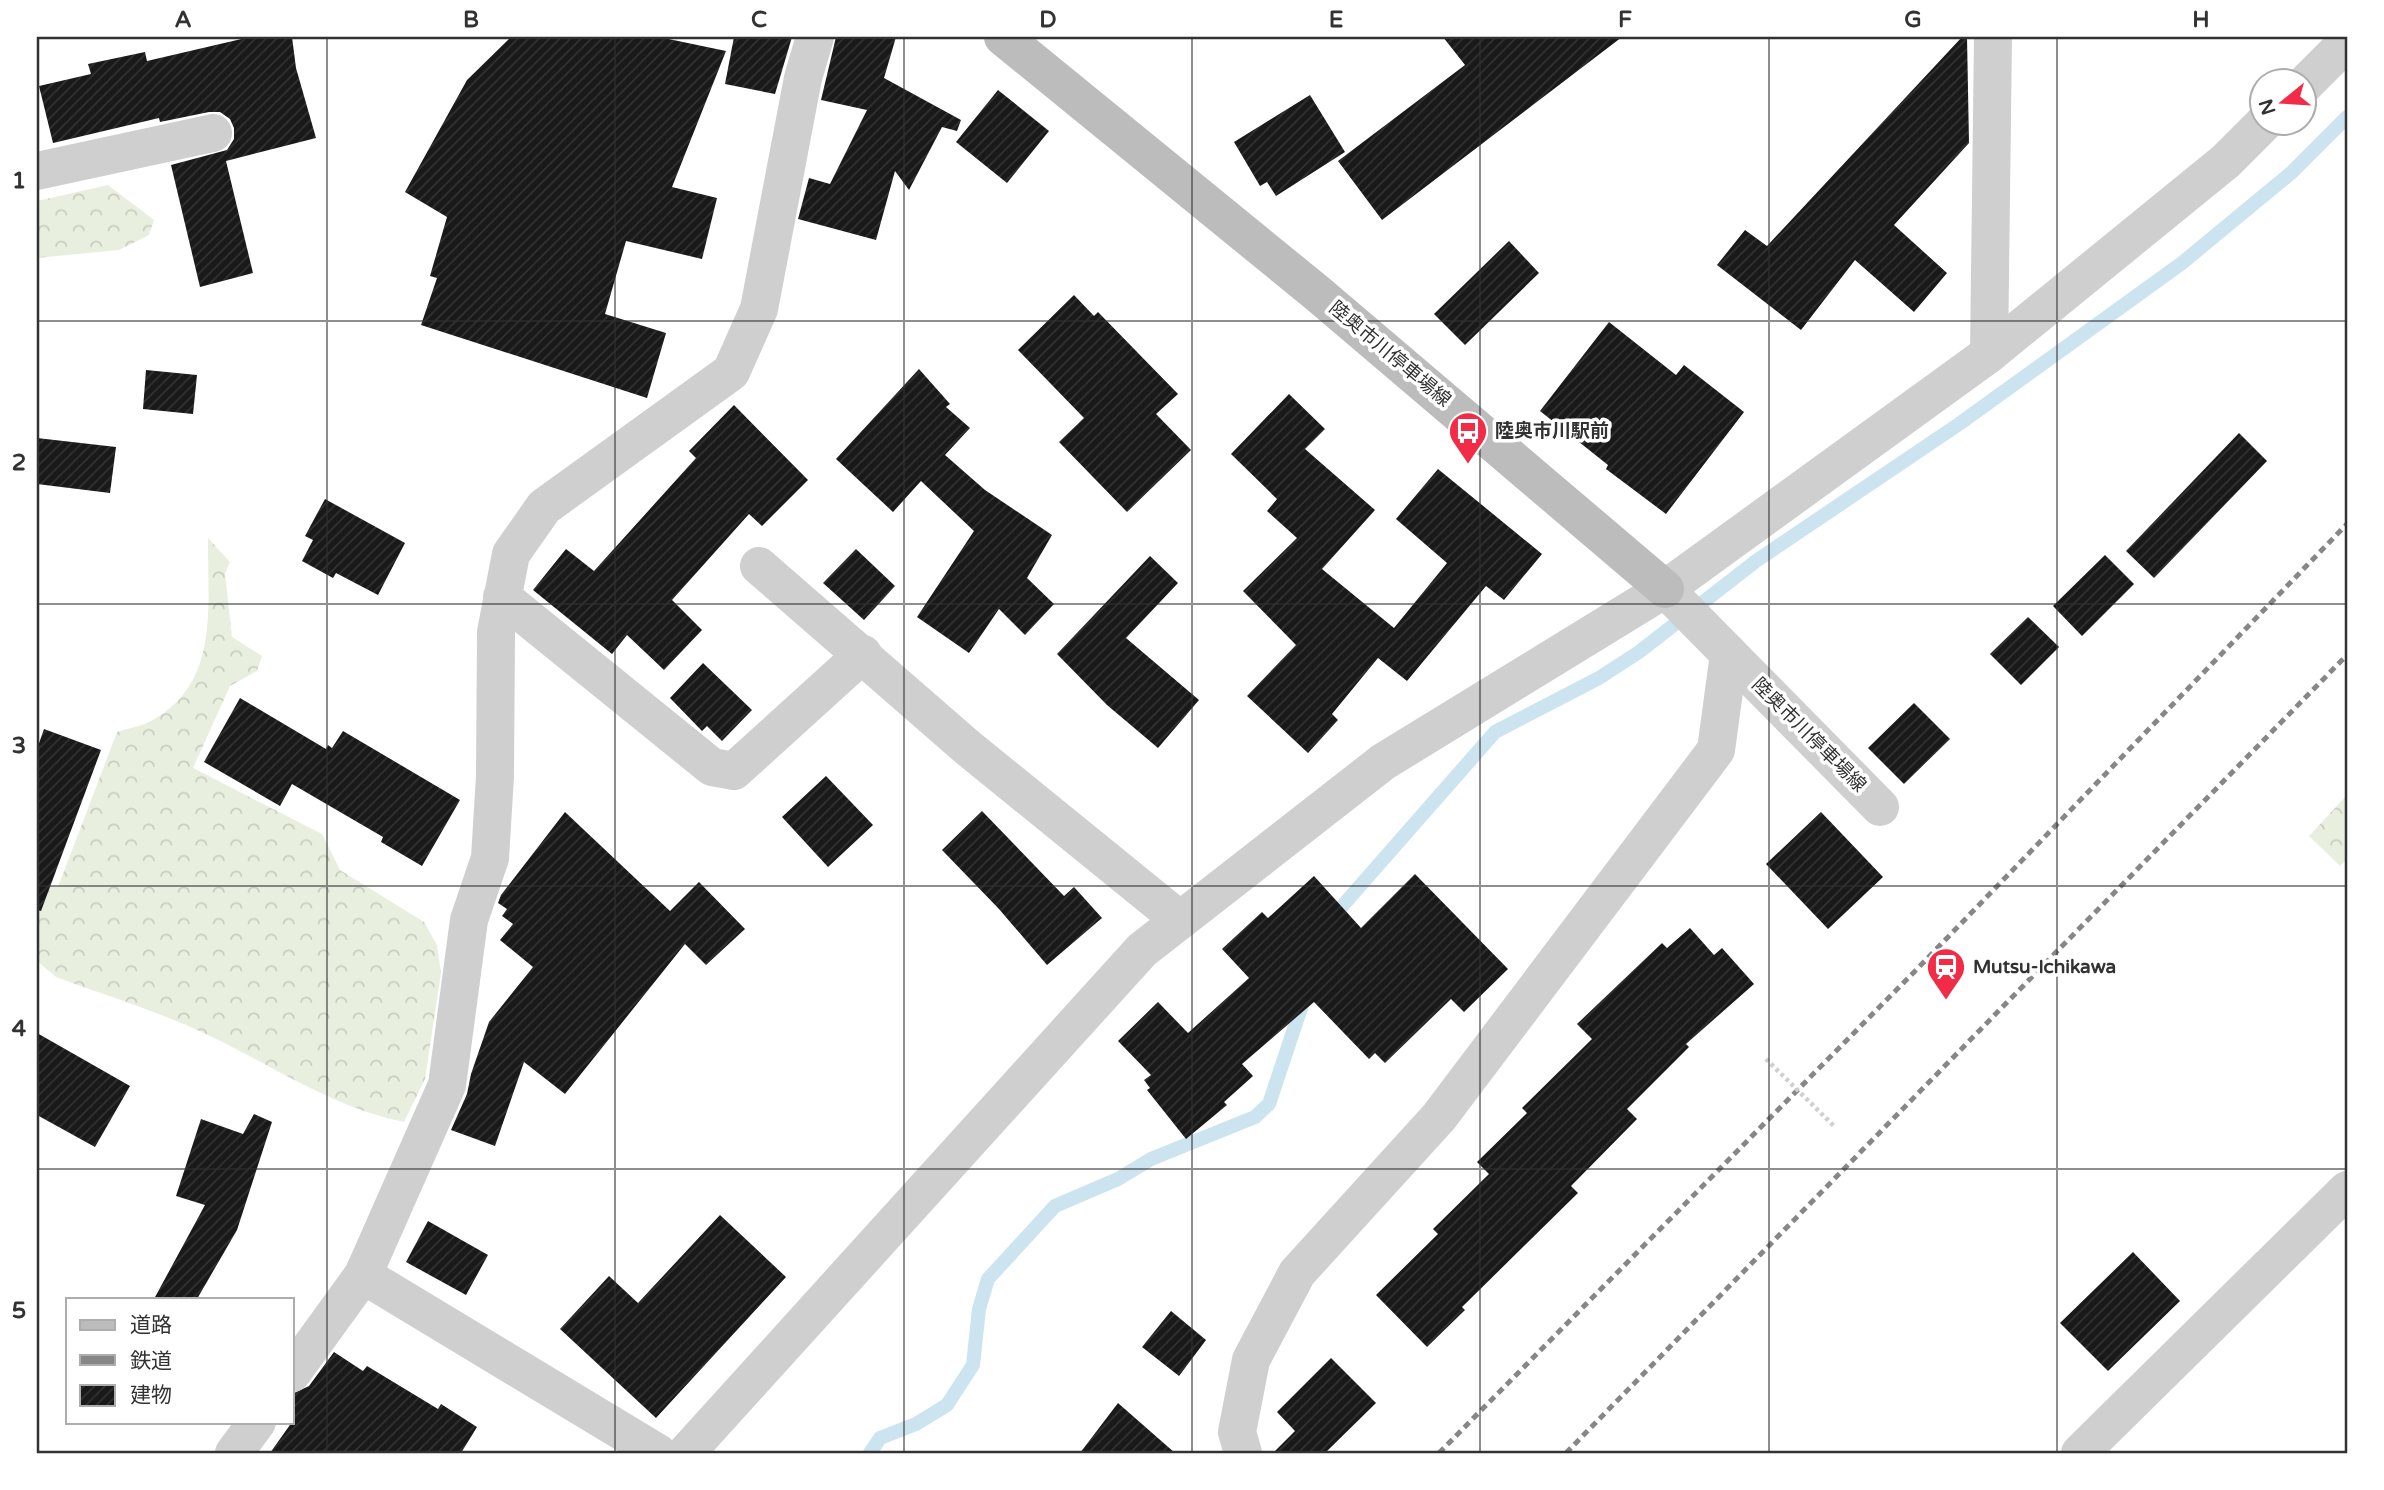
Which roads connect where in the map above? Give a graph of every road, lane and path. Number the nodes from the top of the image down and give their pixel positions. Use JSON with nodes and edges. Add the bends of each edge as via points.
{"nodes":[{"id":1,"x":816,"y":37,"type":"edge"},
{"id":2,"x":1003,"y":37,"type":"edge"},
{"id":3,"x":1993,"y":37,"type":"edge"},
{"id":4,"x":2347,"y":42,"type":"edge"},
{"id":5,"x":2318,"y":71,"type":"edge"},
{"id":6,"x":213,"y":133,"type":"dead end"},
{"id":7,"x":2251,"y":136,"type":"edge"},
{"id":8,"x":37,"y":171,"type":"edge"},
{"id":9,"x":1989,"y":354,"type":"junction"},
{"id":10,"x":759,"y":566,"type":"dead end"},
{"id":11,"x":1664,"y":589,"type":"junction"},
{"id":12,"x":502,"y":597,"type":"junction"},
{"id":13,"x":863,"y":654,"type":"junction"},
{"id":14,"x":1729,"y":654,"type":"junction"},
{"id":15,"x":1880,"y":807,"type":"dead end"},
{"id":16,"x":1180,"y":920,"type":"junction"},
{"id":17,"x":1766,"y":1059,"type":"dead end"},
{"id":18,"x":1835,"y":1127,"type":"dead end"},
{"id":19,"x":2347,"y":1190,"type":"edge"},
{"id":20,"x":363,"y":1275,"type":"junction"},
{"id":21,"x":294,"y":1370,"type":"edge"},
{"id":22,"x":256,"y":1424,"type":"edge"},
{"id":23,"x":234,"y":1453,"type":"edge"},
{"id":24,"x":658,"y":1453,"type":"edge"},
{"id":25,"x":686,"y":1453,"type":"edge"},
{"id":26,"x":1243,"y":1453,"type":"edge"},
{"id":27,"x":2080,"y":1453,"type":"edge"}],
"edges":[{"from":1,"to":12,"type":"street","via":[[803,78],[759,309],[731,372],[544,507],[510,554]]},
{"from":2,"to":11,"type":"main road","name":"陸奥市川停車場線","via":[[1327,301]]},
{"from":3,"to":9,"type":"street"},
{"from":4,"to":5,"type":"street"},
{"from":6,"to":8,"type":"street"},
{"from":7,"to":9,"type":"street"},
{"from":9,"to":11,"type":"street"},
{"from":10,"to":13,"type":"street"},
{"from":11,"to":14,"type":"street","name":"陸奥市川停車場線"},
{"from":11,"to":16,"type":"street","via":[[1383,762]]},
{"from":12,"to":13,"type":"street","via":[[712,767],[734,771]]},
{"from":12,"to":20,"type":"street","via":[[496,632],[490,858],[470,920],[447,1085]]},
{"from":13,"to":16,"type":"street","via":[[967,747]]},
{"from":14,"to":15,"type":"street","name":"陸奥市川停車場線"},
{"from":14,"to":26,"type":"street","via":[[1716,750],[1439,1118],[1297,1273],[1251,1360],[1237,1432]]},
{"from":16,"to":25,"type":"street","via":[[1142,950]]},
{"from":17,"to":18,"type":"path","bridge":true},
{"from":19,"to":27,"type":"street"},
{"from":20,"to":21,"type":"street"},
{"from":20,"to":24,"type":"street"},
{"from":22,"to":23,"type":"street"}]}
